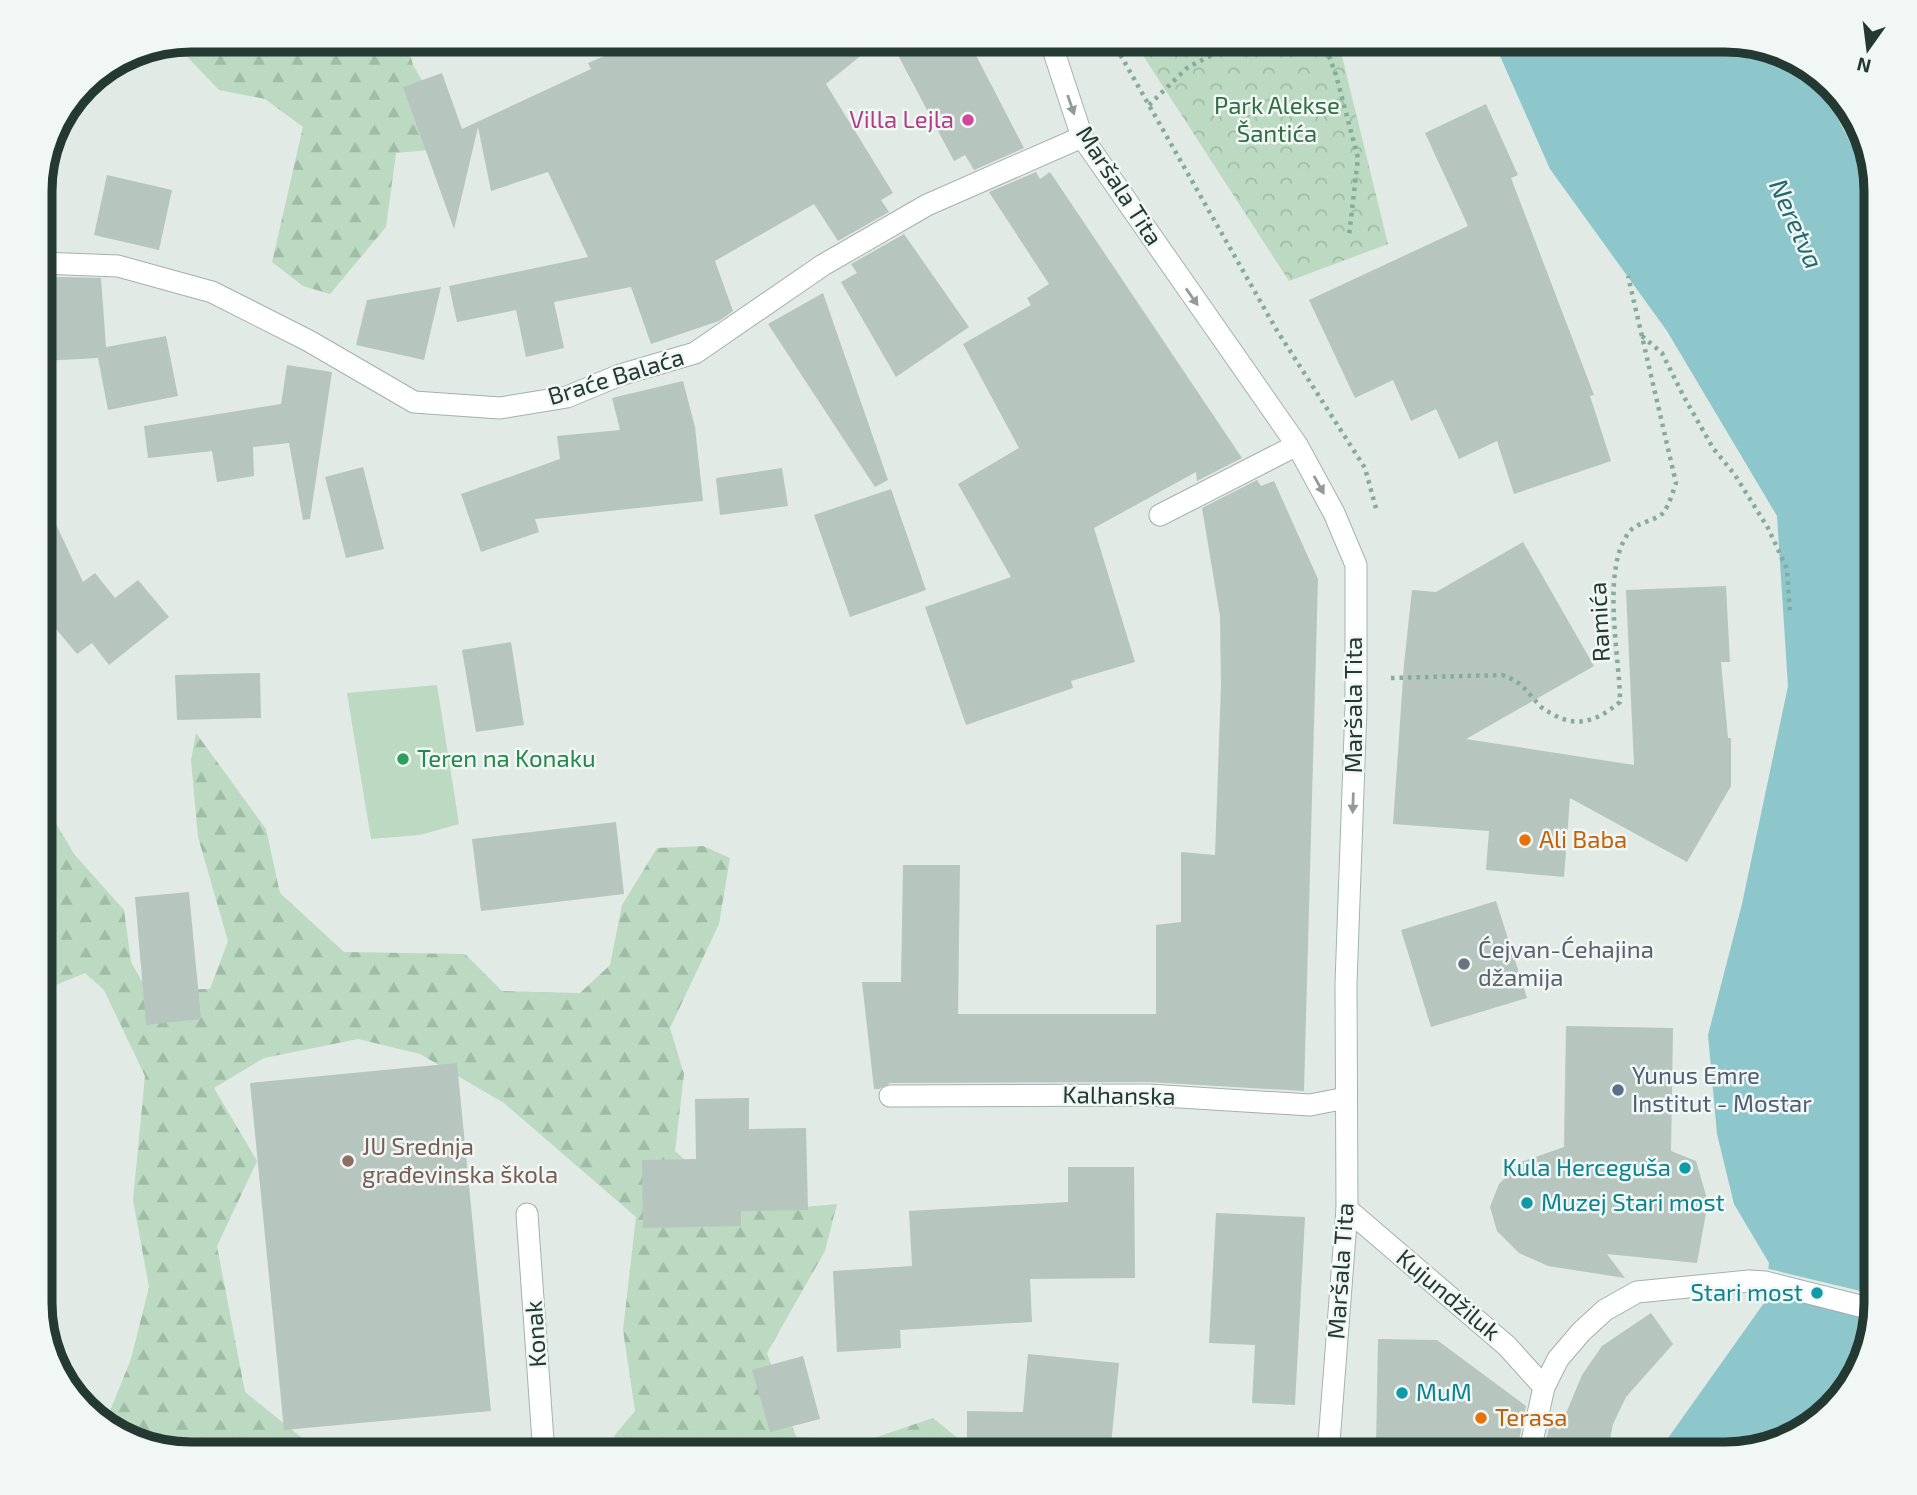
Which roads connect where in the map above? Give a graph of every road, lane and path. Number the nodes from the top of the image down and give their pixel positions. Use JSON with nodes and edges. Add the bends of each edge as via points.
{"nodes":[{"id":1,"x":1054,"y":52,"type":"edge"},
{"id":2,"x":1218,"y":52,"type":"edge"},
{"id":3,"x":1328,"y":52,"type":"edge"},
{"id":4,"x":1149,"y":105,"type":"dead end"},
{"id":5,"x":1082,"y":137,"type":"junction"},
{"id":6,"x":1349,"y":236,"type":"dead end"},
{"id":7,"x":53,"y":263,"type":"edge"},
{"id":8,"x":1628,"y":276,"type":"dead end"},
{"id":9,"x":1642,"y":336,"type":"junction"},
{"id":10,"x":1297,"y":445,"type":"junction"},
{"id":11,"x":1160,"y":515,"type":"dead end"},
{"id":12,"x":1790,"y":614,"type":"dead end"},
{"id":13,"x":1389,"y":678,"type":"dead end"},
{"id":14,"x":890,"y":1096,"type":"dead end"},
{"id":15,"x":1346,"y":1098,"type":"junction"},
{"id":16,"x":1347,"y":1209,"type":"junction"},
{"id":17,"x":527,"y":1213,"type":"dead end"},
{"id":18,"x":1864,"y":1307,"type":"edge"},
{"id":19,"x":1544,"y":1387,"type":"junction"},
{"id":20,"x":543,"y":1442,"type":"edge"},
{"id":21,"x":1329,"y":1442,"type":"edge"},
{"id":22,"x":1532,"y":1442,"type":"edge"}],
"edges":[{"from":1,"to":5,"type":"street","name":"Maršala Tita","one_way":true},
{"from":2,"to":4,"type":"path","via":[[1188,67]]},
{"from":3,"to":6,"type":"path","via":[[1358,158]]},
{"from":5,"to":7,"type":"street","name":"Braće Balaća","via":[[927,205],[823,265],[695,353],[620,375],[567,397],[500,408],[414,402],[212,292],[118,266]]},
{"from":5,"to":10,"type":"street","name":"Maršala Tita","one_way":true},
{"from":8,"to":9,"type":"path","name":"Ramića"},
{"from":9,"to":12,"type":"path","via":[[1662,353],[1713,448],[1768,528],[1787,569]]},
{"from":9,"to":13,"type":"path","name":"Ramića","via":[[1676,483],[1664,512],[1631,530],[1615,565],[1620,702],[1588,722],[1566,721],[1542,708],[1518,681],[1502,675]]},
{"from":10,"to":11,"type":"street"},
{"from":10,"to":15,"type":"street","name":"Maršala Tita","one_way":true,"via":[[1356,565]]},
{"from":14,"to":15,"type":"street","name":"Kalhanska","via":[[1148,1095],[1310,1105]]},
{"from":15,"to":16,"type":"street","name":"Maršala Tita"},
{"from":16,"to":19,"type":"street","name":"Kujundžiluk","via":[[1507,1346]]},
{"from":16,"to":21,"type":"street","name":"Maršala Tita"},
{"from":17,"to":20,"type":"street","name":"Konak"},
{"from":18,"to":19,"type":"street","via":[[1765,1282],[1645,1291],[1620,1300],[1581,1332],[1558,1359]]},
{"from":19,"to":22,"type":"street"}]}
